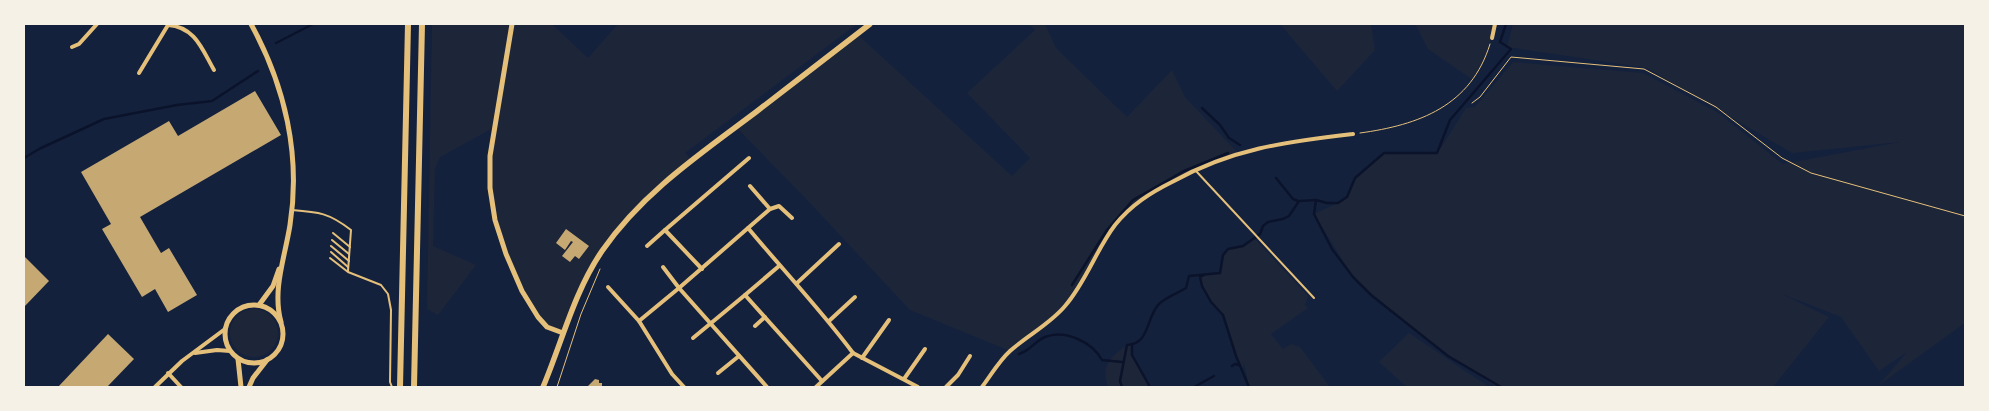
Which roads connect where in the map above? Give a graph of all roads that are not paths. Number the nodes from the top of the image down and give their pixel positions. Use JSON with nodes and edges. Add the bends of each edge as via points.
{"nodes":[{"id":1,"x":97,"y":24,"type":"edge"},
{"id":2,"x":167,"y":24,"type":"edge"},
{"id":3,"x":251,"y":24,"type":"edge"},
{"id":4,"x":408,"y":24,"type":"edge"},
{"id":5,"x":422,"y":24,"type":"edge"},
{"id":6,"x":512,"y":24,"type":"edge"},
{"id":7,"x":870,"y":24,"type":"edge"},
{"id":8,"x":1495,"y":24,"type":"edge"},
{"id":9,"x":1492,"y":38,"type":"road end"},
{"id":10,"x":72,"y":47,"type":"dead end"},
{"id":11,"x":214,"y":70,"type":"dead end"},
{"id":12,"x":139,"y":73,"type":"dead end"},
{"id":13,"x":1353,"y":134,"type":"road end"},
{"id":14,"x":749,"y":158,"type":"dead end"},
{"id":15,"x":1194,"y":169,"type":"junction"},
{"id":16,"x":750,"y":186,"type":"dead end"},
{"id":17,"x":770,"y":209,"type":"junction"},
{"id":18,"x":292,"y":210,"type":"junction"},
{"id":19,"x":792,"y":218,"type":"dead end"},
{"id":20,"x":748,"y":228,"type":"junction"},
{"id":21,"x":665,"y":230,"type":"junction"},
{"id":22,"x":334,"y":233,"type":"dead end"},
{"id":23,"x":332,"y":240,"type":"dead end"},
{"id":24,"x":838,"y":244,"type":"dead end"},
{"id":25,"x":332,"y":246,"type":"dead end"},
{"id":26,"x":646,"y":246,"type":"dead end"},
{"id":27,"x":350,"y":247,"type":"junction"},
{"id":28,"x":331,"y":252,"type":"dead end"},
{"id":29,"x":349,"y":254,"type":"junction"},
{"id":30,"x":330,"y":258,"type":"dead end"},
{"id":31,"x":349,"y":261,"type":"junction"},
{"id":32,"x":282,"y":262,"type":"junction"},
{"id":33,"x":779,"y":266,"type":"junction"},
{"id":34,"x":348,"y":267,"type":"junction"},
{"id":35,"x":663,"y":267,"type":"dead end"},
{"id":36,"x":702,"y":269,"type":"junction"},
{"id":37,"x":348,"y":272,"type":"junction"},
{"id":38,"x":797,"y":283,"type":"junction"},
{"id":39,"x":608,"y":287,"type":"dead end"},
{"id":40,"x":679,"y":288,"type":"junction"},
{"id":41,"x":745,"y":295,"type":"junction"},
{"id":42,"x":855,"y":297,"type":"dead end"},
{"id":43,"x":1314,"y":298,"type":"dead end"},
{"id":44,"x":259,"y":305,"type":"junction"},
{"id":45,"x":765,"y":317,"type":"junction"},
{"id":46,"x":889,"y":320,"type":"dead end"},
{"id":47,"x":639,"y":321,"type":"junction"},
{"id":48,"x":829,"y":321,"type":"junction"},
{"id":49,"x":281,"y":322,"type":"junction"},
{"id":50,"x":711,"y":323,"type":"junction"},
{"id":51,"x":755,"y":326,"type":"dead end"},
{"id":52,"x":225,"y":329,"type":"junction"},
{"id":53,"x":563,"y":333,"type":"junction"},
{"id":54,"x":693,"y":338,"type":"dead end"},
{"id":55,"x":926,"y":349,"type":"dead end"},
{"id":56,"x":230,"y":351,"type":"junction"},
{"id":57,"x":194,"y":353,"type":"junction"},
{"id":58,"x":853,"y":353,"type":"junction"},
{"id":59,"x":738,"y":356,"type":"junction"},
{"id":60,"x":970,"y":356,"type":"dead end"},
{"id":61,"x":862,"y":358,"type":"junction"},
{"id":62,"x":238,"y":359,"type":"junction"},
{"id":63,"x":268,"y":360,"type":"junction"},
{"id":64,"x":168,"y":373,"type":"junction"},
{"id":65,"x":718,"y":373,"type":"dead end"},
{"id":66,"x":904,"y":379,"type":"junction"},
{"id":67,"x":822,"y":381,"type":"junction"},
{"id":68,"x":155,"y":387,"type":"edge"},
{"id":69,"x":181,"y":387,"type":"edge"},
{"id":70,"x":241,"y":387,"type":"edge"},
{"id":71,"x":249,"y":387,"type":"edge"},
{"id":72,"x":392,"y":387,"type":"edge"},
{"id":73,"x":400,"y":387,"type":"edge"},
{"id":74,"x":414,"y":387,"type":"edge"},
{"id":75,"x":543,"y":387,"type":"edge"},
{"id":76,"x":684,"y":387,"type":"edge"},
{"id":77,"x":767,"y":387,"type":"edge"},
{"id":78,"x":816,"y":387,"type":"edge"},
{"id":79,"x":918,"y":387,"type":"edge"},
{"id":80,"x":946,"y":387,"type":"edge"},
{"id":81,"x":982,"y":387,"type":"edge"}],
"edges":[{"from":1,"to":10,"type":"street","via":[[79,44]]},
{"from":2,"to":11,"type":"street","via":[[192,33]]},
{"from":2,"to":12,"type":"street"},
{"from":3,"to":18,"type":"street","via":[[268,57],[286,113],[293,152]]},
{"from":4,"to":73,"type":"highway"},
{"from":5,"to":74,"type":"highway"},
{"from":6,"to":53,"type":"street","via":[[491,148],[490,188],[495,220],[522,291],[547,327]]},
{"from":7,"to":53,"type":"main road","via":[[691,159],[644,201],[601,253]]},
{"from":8,"to":9,"type":"street"},
{"from":13,"to":15,"type":"street","via":[[1259,147]]},
{"from":14,"to":21,"type":"street"},
{"from":15,"to":43,"type":"lane"},
{"from":15,"to":81,"type":"street","via":[[1148,195],[1123,216],[1067,304],[1048,323],[1010,351]]},
{"from":16,"to":17,"type":"street"},
{"from":17,"to":19,"type":"street","via":[[779,206]]},
{"from":17,"to":20,"type":"street"},
{"from":18,"to":27,"type":"lane","via":[[334,217],[351,230]]},
{"from":18,"to":32,"type":"street"},
{"from":20,"to":33,"type":"street"},
{"from":20,"to":36,"type":"street"},
{"from":21,"to":26,"type":"street"},
{"from":21,"to":36,"type":"street"},
{"from":22,"to":27,"type":"lane"},
{"from":23,"to":29,"type":"lane"},
{"from":24,"to":38,"type":"street"},
{"from":25,"to":31,"type":"lane"},
{"from":27,"to":29,"type":"lane"},
{"from":28,"to":34,"type":"lane"},
{"from":29,"to":31,"type":"lane"},
{"from":30,"to":37,"type":"lane"},
{"from":31,"to":34,"type":"lane"},
{"from":32,"to":44,"type":"street","via":[[273,286]]},
{"from":32,"to":49,"type":"street","via":[[277,306]]},
{"from":33,"to":38,"type":"street"},
{"from":33,"to":41,"type":"street"},
{"from":34,"to":37,"type":"lane"},
{"from":35,"to":40,"type":"street"},
{"from":36,"to":40,"type":"street"},
{"from":37,"to":72,"type":"lane","via":[[382,285],[388,294],[391,305]]},
{"from":38,"to":48,"type":"street"},
{"from":39,"to":47,"type":"street"},
{"from":40,"to":47,"type":"street"},
{"from":40,"to":50,"type":"street"},
{"from":41,"to":45,"type":"street"},
{"from":41,"to":50,"type":"street"},
{"from":42,"to":48,"type":"street"},
{"from":44,"to":49,"type":"street","via":[[276,314]]},
{"from":44,"to":52,"type":"street","via":[[245,306],[236,311]]},
{"from":45,"to":51,"type":"street"},
{"from":45,"to":67,"type":"street"},
{"from":46,"to":61,"type":"street"},
{"from":47,"to":76,"type":"street","via":[[672,374]]},
{"from":48,"to":58,"type":"street"},
{"from":49,"to":63,"type":"street","via":[[281,346]]},
{"from":50,"to":54,"type":"street"},
{"from":50,"to":59,"type":"street"},
{"from":52,"to":56,"type":"street"},
{"from":52,"to":57,"type":"street"},
{"from":53,"to":75,"type":"main road"},
{"from":55,"to":66,"type":"street"},
{"from":56,"to":57,"type":"street"},
{"from":56,"to":62,"type":"street"},
{"from":57,"to":64,"type":"street"},
{"from":58,"to":61,"type":"street"},
{"from":58,"to":67,"type":"street"},
{"from":59,"to":65,"type":"street"},
{"from":59,"to":77,"type":"street"},
{"from":60,"to":80,"type":"street","via":[[958,376]]},
{"from":61,"to":66,"type":"street"},
{"from":62,"to":63,"type":"street","via":[[253,363]]},
{"from":62,"to":70,"type":"street"},
{"from":63,"to":71,"type":"street"},
{"from":64,"to":68,"type":"street"},
{"from":64,"to":69,"type":"street"},
{"from":66,"to":79,"type":"street"},
{"from":67,"to":78,"type":"street"}]}
